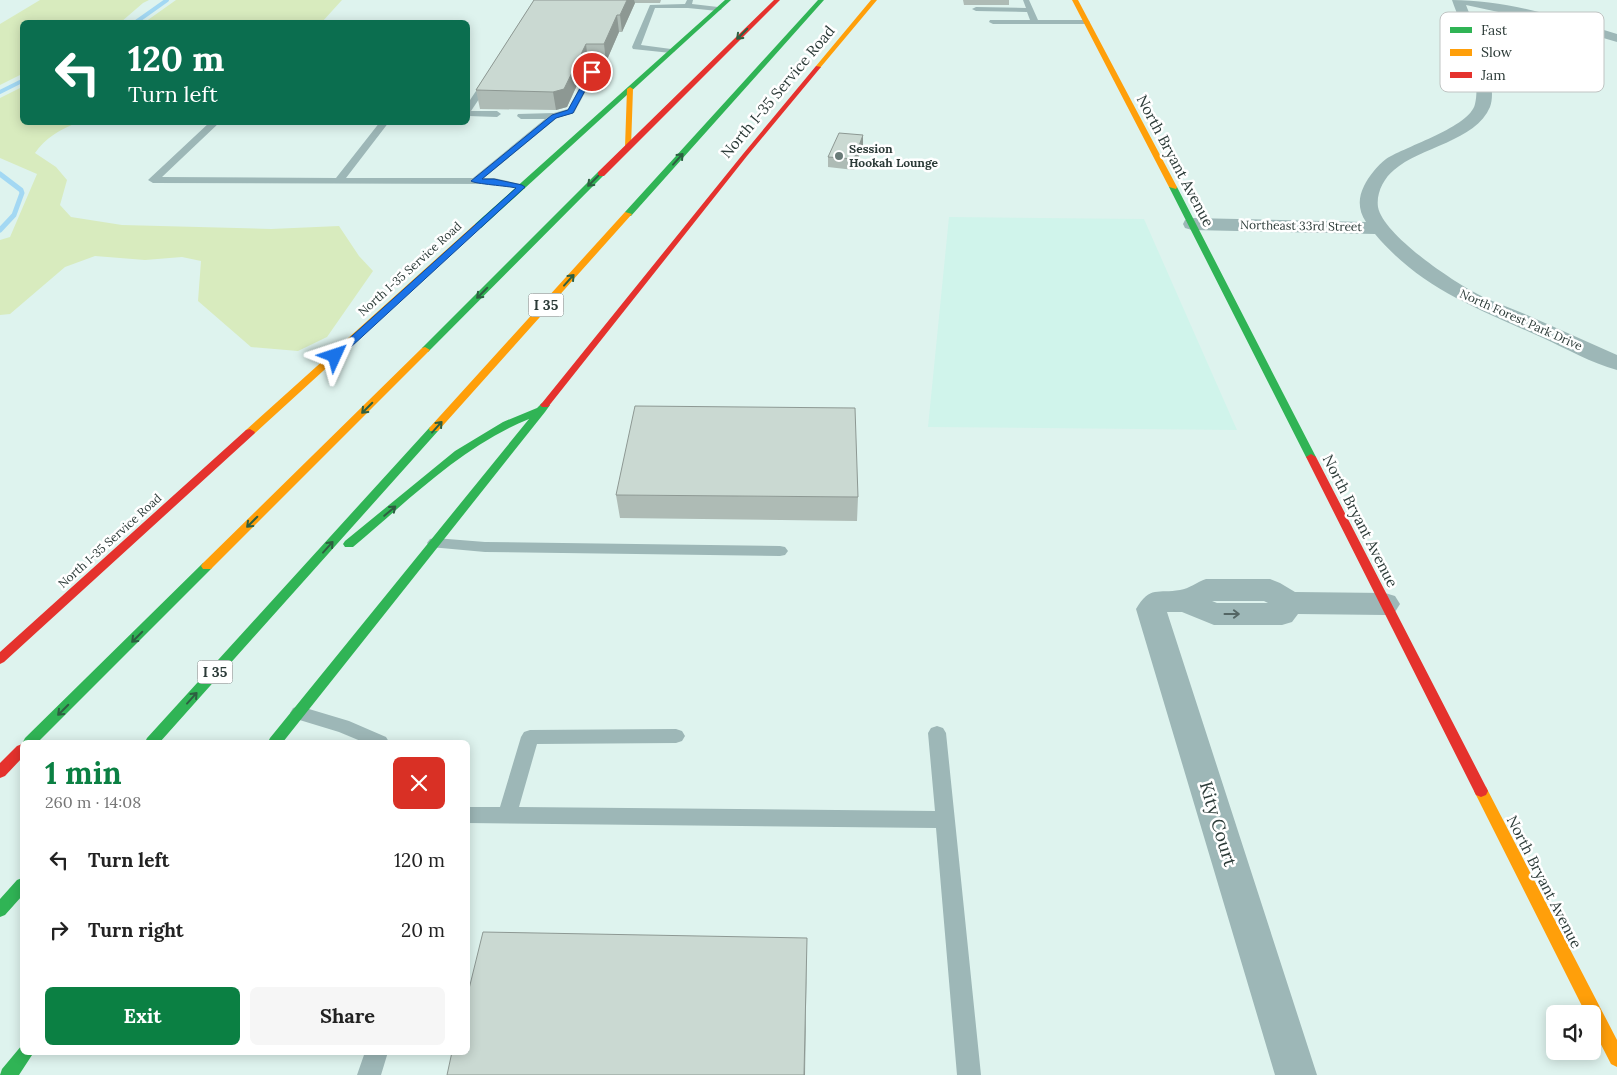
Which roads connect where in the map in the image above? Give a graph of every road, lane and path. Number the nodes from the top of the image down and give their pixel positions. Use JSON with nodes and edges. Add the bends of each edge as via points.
{"nodes":[{"id":1,"x":728,"y":0,"type":"edge"},
{"id":2,"x":777,"y":0,"type":"edge"},
{"id":3,"x":821,"y":0,"type":"edge"},
{"id":4,"x":874,"y":0,"type":"edge"},
{"id":5,"x":1026,"y":0,"type":"edge"},
{"id":6,"x":1075,"y":0,"type":"edge"},
{"id":7,"x":1459,"y":0,"type":"edge"},
{"id":8,"x":689,"y":3,"type":"edge"},
{"id":9,"x":718,"y":9,"type":"junction"},
{"id":10,"x":976,"y":9,"type":"dead end"},
{"id":11,"x":1030,"y":10,"type":"junction"},
{"id":12,"x":1463,"y":12,"type":"edge"},
{"id":13,"x":1515,"y":12,"type":"edge"},
{"id":14,"x":993,"y":22,"type":"dead end"},
{"id":15,"x":1035,"y":22,"type":"junction"},
{"id":16,"x":1086,"y":22,"type":"junction"},
{"id":17,"x":1604,"y":34,"type":"edge"},
{"id":18,"x":1617,"y":38,"type":"edge"},
{"id":19,"x":672,"y":51,"type":"junction"},
{"id":20,"x":495,"y":70,"type":"edge"},
{"id":21,"x":592,"y":72,"type":"dead end"},
{"id":22,"x":630,"y":89,"type":"junction"},
{"id":23,"x":1484,"y":92,"type":"edge"},
{"id":24,"x":470,"y":106,"type":"edge"},
{"id":25,"x":470,"y":114,"type":"edge"},
{"id":26,"x":497,"y":114,"type":"edge"},
{"id":27,"x":521,"y":116,"type":"edge"},
{"id":28,"x":554,"y":116,"type":"junction"},
{"id":29,"x":213,"y":125,"type":"edge"},
{"id":30,"x":383,"y":125,"type":"edge"},
{"id":31,"x":628,"y":147,"type":"junction"},
{"id":32,"x":338,"y":181,"type":"junction"},
{"id":33,"x":475,"y":181,"type":"junction"},
{"id":34,"x":522,"y":187,"type":"junction"},
{"id":35,"x":1192,"y":224,"type":"junction"},
{"id":36,"x":1380,"y":228,"type":"junction"},
{"id":37,"x":1617,"y":363,"type":"edge"},
{"id":38,"x":542,"y":410,"type":"junction"},
{"id":39,"x":435,"y":543,"type":"junction"},
{"id":40,"x":780,"y":551,"type":"dead end"},
{"id":41,"x":1385,"y":604,"type":"junction"},
{"id":42,"x":272,"y":610,"type":"junction"},
{"id":43,"x":0,"y":659,"type":"edge"},
{"id":44,"x":299,"y":713,"type":"junction"},
{"id":45,"x":937,"y":733,"type":"dead end"},
{"id":46,"x":676,"y":736,"type":"dead end"},
{"id":47,"x":32,"y":740,"type":"edge"},
{"id":48,"x":154,"y":740,"type":"edge"},
{"id":49,"x":277,"y":740,"type":"edge"},
{"id":50,"x":375,"y":740,"type":"edge"},
{"id":51,"x":20,"y":752,"type":"edge"},
{"id":52,"x":0,"y":772,"type":"edge"},
{"id":53,"x":470,"y":815,"type":"edge"},
{"id":54,"x":507,"y":815,"type":"junction"},
{"id":55,"x":944,"y":820,"type":"junction"},
{"id":56,"x":20,"y":887,"type":"edge"},
{"id":57,"x":0,"y":910,"type":"edge"},
{"id":58,"x":24,"y":1055,"type":"edge"},
{"id":59,"x":376,"y":1055,"type":"edge"},
{"id":60,"x":1617,"y":1058,"type":"edge"},
{"id":61,"x":8,"y":1075,"type":"edge"},
{"id":62,"x":369,"y":1075,"type":"edge"},
{"id":63,"x":969,"y":1075,"type":"edge"},
{"id":64,"x":1296,"y":1075,"type":"edge"}],
"edges":[{"from":1,"to":9,"type":"main road","name":"North I-35 Service Road"},
{"from":2,"to":31,"type":"main road","one_way":true},
{"from":42,"to":3,"type":"main road","number":"I 35","one_way":true},
{"from":4,"to":38,"type":"main road","name":"North I-35 Service Road","via":[[745,155]]},
{"from":5,"to":11,"type":"lane"},
{"from":6,"to":16,"type":"main road","name":"North Bryant Avenue"},
{"from":7,"to":12,"type":"street","name":"North Forest Park Drive"},
{"from":7,"to":13,"type":"street"},
{"from":8,"to":9,"type":"lane"},
{"from":8,"to":19,"type":"lane","via":[[652,6],[636,47]]},
{"from":9,"to":19,"type":"main road","name":"North I-35 Service Road"},
{"from":10,"to":11,"type":"lane"},
{"from":11,"to":15,"type":"lane"},
{"from":14,"to":15,"type":"lane"},
{"from":15,"to":16,"type":"lane"},
{"from":16,"to":35,"type":"main road","name":"North Bryant Avenue"},
{"from":17,"to":18,"type":"street"},
{"from":19,"to":22,"type":"main road","name":"North I-35 Service Road"},
{"from":20,"to":24,"type":"lane"},
{"from":21,"to":28,"type":"lane","via":[[570,112]]},
{"from":22,"to":31,"type":"main road"},
{"from":22,"to":34,"type":"main road","name":"North I-35 Service Road"},
{"from":23,"to":36,"type":"street","name":"North Forest Park Drive","via":[[1482,107],[1476,117],[1392,163],[1373,182],[1369,208]]},
{"from":25,"to":26,"type":"lane"},
{"from":27,"to":28,"type":"lane"},
{"from":28,"to":33,"type":"lane"},
{"from":29,"to":32,"type":"lane","via":[[153,180]]},
{"from":30,"to":32,"type":"lane"},
{"from":31,"to":47,"type":"main road","one_way":true},
{"from":32,"to":33,"type":"lane"},
{"from":33,"to":34,"type":"lane"},
{"from":34,"to":43,"type":"main road","name":"North I-35 Service Road"},
{"from":35,"to":36,"type":"street","name":"Northeast 33rd Street"},
{"from":35,"to":41,"type":"main road","name":"North Bryant Avenue"},
{"from":36,"to":37,"type":"street","name":"North Forest Park Drive","via":[[1431,275],[1465,296]]},
{"from":38,"to":39,"type":"main road","name":"North I-35 Service Road"},
{"from":42,"to":38,"type":"main road","one_way":true,"via":[[459,453],[507,424]]},
{"from":39,"to":40,"type":"lane","via":[[485,547]]},
{"from":39,"to":44,"type":"main road","name":"North I-35 Service Road"},
{"from":41,"to":60,"type":"main road","name":"North Bryant Avenue"},
{"from":41,"to":64,"type":"street","name":"Kity Court","via":[[1290,603],[1282,614],[1214,614],[1186,601],[1158,601],[1151,609]]},
{"from":48,"to":42,"type":"main road","number":"I 35","one_way":true},
{"from":44,"to":49,"type":"main road","name":"North I-35 Service Road"},
{"from":44,"to":50,"type":"lane"},
{"from":45,"to":55,"type":"lane"},
{"from":46,"to":54,"type":"lane","via":[[530,737]]},
{"from":51,"to":52,"type":"main road"},
{"from":53,"to":54,"type":"lane"},
{"from":54,"to":55,"type":"lane"},
{"from":55,"to":63,"type":"lane"},
{"from":56,"to":57,"type":"main road"},
{"from":58,"to":61,"type":"main road"},
{"from":59,"to":62,"type":"lane"}]}
